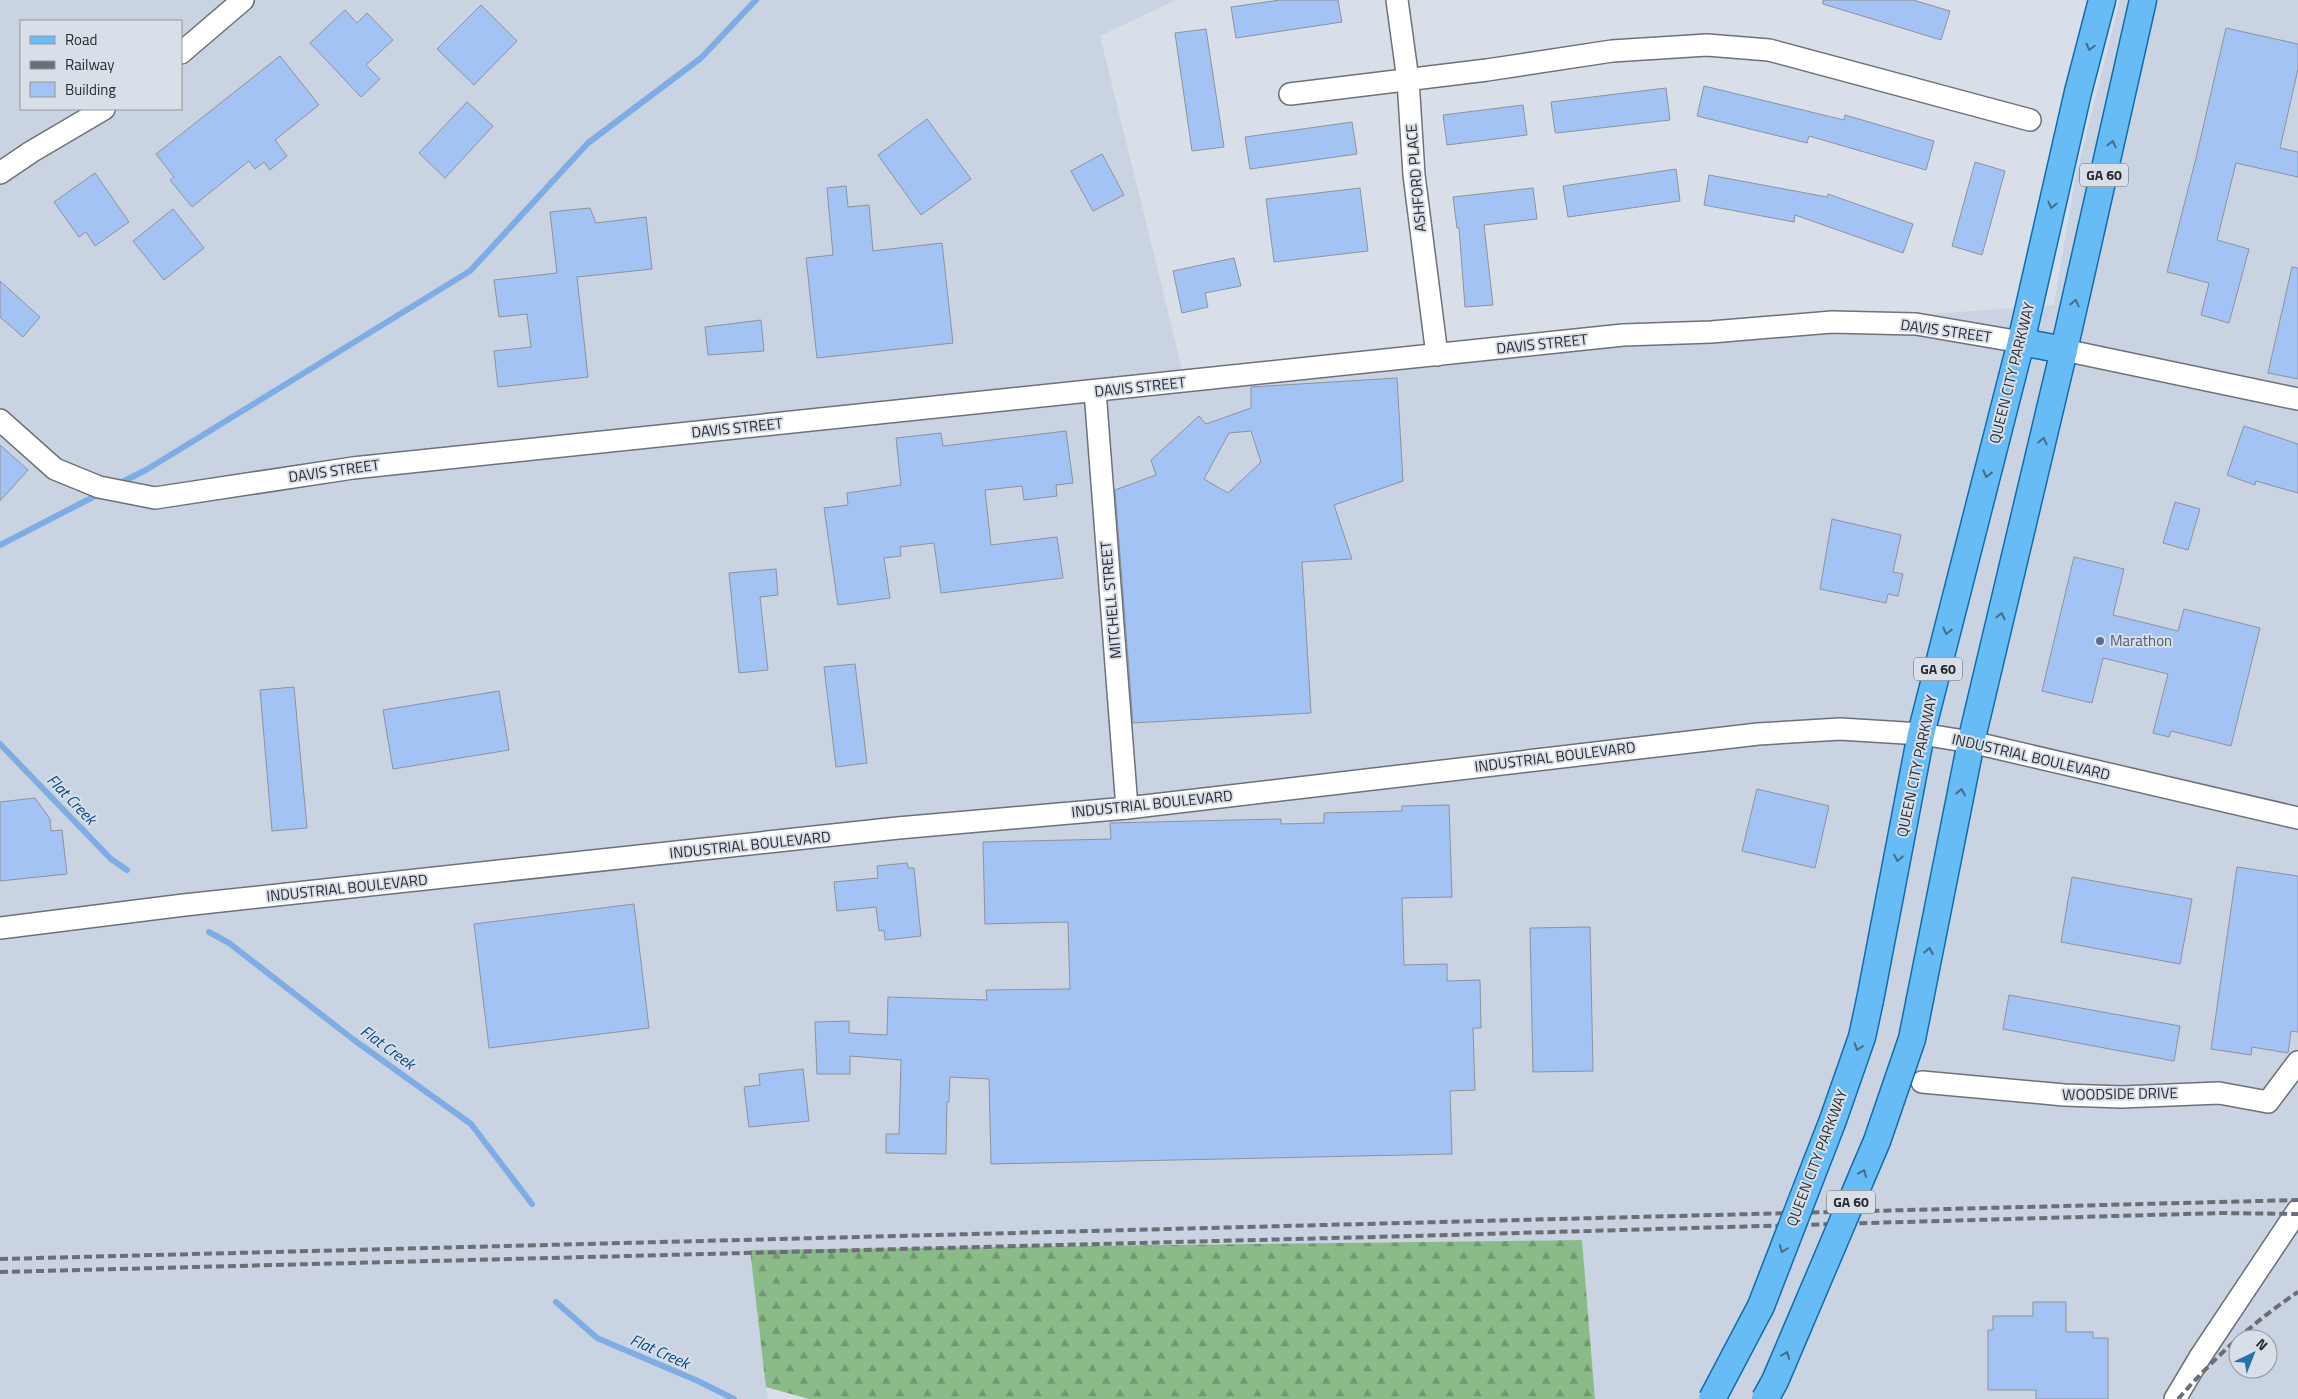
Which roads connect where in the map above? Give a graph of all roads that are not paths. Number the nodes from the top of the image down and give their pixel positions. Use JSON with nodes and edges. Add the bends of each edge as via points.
{"nodes":[{"id":1,"x":243,"y":0,"type":"edge"},
{"id":2,"x":1397,"y":0,"type":"edge"},
{"id":3,"x":2102,"y":0,"type":"edge"},
{"id":4,"x":2146,"y":3,"type":"edge"},
{"id":5,"x":182,"y":52,"type":"edge"},
{"id":6,"x":1408,"y":80,"type":"junction"},
{"id":7,"x":1290,"y":94,"type":"dead end"},
{"id":8,"x":102,"y":110,"type":"edge"},
{"id":9,"x":2030,"y":120,"type":"dead end"},
{"id":10,"x":0,"y":173,"type":"edge"},
{"id":11,"x":2021,"y":342,"type":"junction"},
{"id":12,"x":2064,"y":350,"type":"junction"},
{"id":13,"x":1437,"y":355,"type":"junction"},
{"id":14,"x":1094,"y":391,"type":"junction"},
{"id":15,"x":2298,"y":399,"type":"edge"},
{"id":16,"x":0,"y":420,"type":"edge"},
{"id":17,"x":1921,"y":734,"type":"junction"},
{"id":18,"x":1971,"y":742,"type":"junction"},
{"id":19,"x":1127,"y":808,"type":"junction"},
{"id":20,"x":2298,"y":818,"type":"edge"},
{"id":21,"x":0,"y":928,"type":"edge"},
{"id":22,"x":2298,"y":1062,"type":"edge"},
{"id":23,"x":1922,"y":1082,"type":"dead end"},
{"id":24,"x":2298,"y":1210,"type":"edge"},
{"id":25,"x":1712,"y":1399,"type":"edge"},
{"id":26,"x":1765,"y":1399,"type":"edge"},
{"id":27,"x":2175,"y":1399,"type":"edge"}],
"edges":[{"from":1,"to":5,"type":"street"},
{"from":2,"to":6,"type":"street","name":"ASHFORD PLACE"},
{"from":3,"to":11,"type":"main road","name":"QUEEN CITY PARKWAY","number":"GA 60","one_way":true},
{"from":12,"to":4,"type":"main road","number":"GA 60","one_way":true},
{"from":6,"to":7,"type":"street"},
{"from":6,"to":9,"type":"street","via":[[1612,51],[1738,46],[1769,50]]},
{"from":6,"to":13,"type":"street","name":"ASHFORD PLACE","via":[[1414,175]]},
{"from":8,"to":10,"type":"street"},
{"from":11,"to":12,"type":"main road","name":"DAVIS STREET"},
{"from":11,"to":13,"type":"street","name":"DAVIS STREET","via":[[1916,324],[1832,322],[1623,335]]},
{"from":11,"to":17,"type":"main road","name":"QUEEN CITY PARKWAY","number":"GA 60","one_way":true},
{"from":12,"to":15,"type":"street","name":"DAVIS STREET"},
{"from":18,"to":12,"type":"main road","number":"GA 60","one_way":true},
{"from":13,"to":14,"type":"street","name":"DAVIS STREET"},
{"from":14,"to":16,"type":"street","name":"DAVIS STREET","via":[[363,467],[155,498],[99,487],[55,469]]},
{"from":14,"to":19,"type":"street","name":"MITCHELL STREET"},
{"from":17,"to":18,"type":"street","name":"INDUSTRIAL BOULEVARD"},
{"from":17,"to":19,"type":"street","name":"INDUSTRIAL BOULEVARD","via":[[1840,728],[1758,734]]},
{"from":17,"to":25,"type":"main road","name":"QUEEN CITY PARKWAY","number":"GA 60","one_way":true,"bridge":true,"via":[[1862,1036],[1761,1306]]},
{"from":18,"to":20,"type":"street","name":"INDUSTRIAL BOULEVARD"},
{"from":26,"to":18,"type":"main road","number":"GA 60","one_way":true,"bridge":true,"via":[[1877,1141],[1912,1039]]},
{"from":19,"to":21,"type":"street","name":"INDUSTRIAL BOULEVARD","via":[[888,829]]},
{"from":22,"to":23,"type":"street","name":"WOODSIDE DRIVE","via":[[2268,1102],[2219,1093],[2122,1097],[2064,1095]]},
{"from":24,"to":27,"type":"street"}]}
